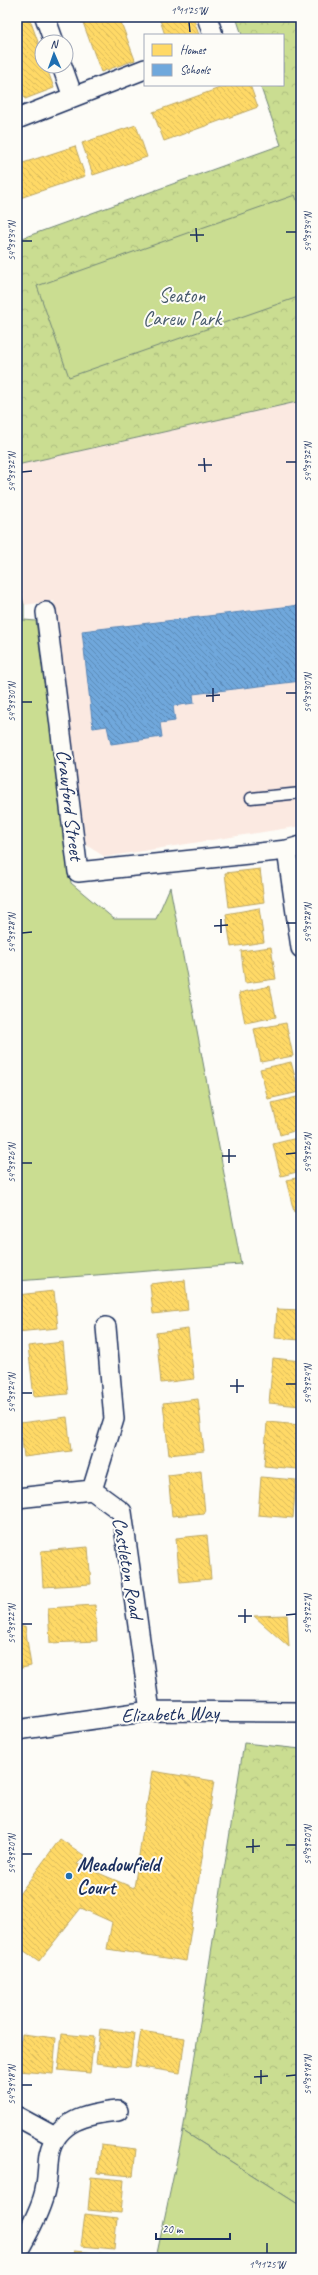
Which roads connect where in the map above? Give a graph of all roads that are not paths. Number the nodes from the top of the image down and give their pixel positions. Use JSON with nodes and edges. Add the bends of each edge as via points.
{"nodes":[{"id":1,"x":45,"y":17,"type":"edge"},
{"id":2,"x":207,"y":17,"type":"edge"},
{"id":3,"x":51,"y":34,"type":"edge"},
{"id":4,"x":213,"y":34,"type":"edge"},
{"id":5,"x":144,"y":69,"type":"edge"},
{"id":6,"x":65,"y":74,"type":"edge"},
{"id":7,"x":73,"y":97,"type":"junction"},
{"id":8,"x":17,"y":119,"type":"edge"},
{"id":9,"x":46,"y":612,"type":"dead end"},
{"id":10,"x":301,"y":793,"type":"edge"},
{"id":11,"x":251,"y":798,"type":"dead end"},
{"id":12,"x":294,"y":848,"type":"edge"},
{"id":13,"x":301,"y":948,"type":"edge"},
{"id":14,"x":106,"y":1327,"type":"dead end"},
{"id":15,"x":92,"y":1490,"type":"junction"},
{"id":16,"x":17,"y":1498,"type":"edge"},
{"id":17,"x":150,"y":1711,"type":"junction"},
{"id":18,"x":301,"y":1712,"type":"edge"},
{"id":19,"x":17,"y":1730,"type":"edge"},
{"id":20,"x":118,"y":2111,"type":"dead end"},
{"id":21,"x":18,"y":2117,"type":"dead end"},
{"id":22,"x":56,"y":2137,"type":"junction"},
{"id":23,"x":17,"y":2253,"type":"edge"}],
"edges":[{"from":1,"to":3,"type":"street"},
{"from":2,"to":4,"type":"street"},
{"from":5,"to":7,"type":"street"},
{"from":6,"to":7,"type":"street"},
{"from":7,"to":8,"type":"street"},
{"from":9,"to":12,"type":"street","name":"Crawford Street","via":[[78,872]]},
{"from":10,"to":11,"type":"lane"},
{"from":12,"to":13,"type":"street"},
{"from":14,"to":15,"type":"street","via":[[114,1419]]},
{"from":15,"to":16,"type":"street"},
{"from":15,"to":17,"type":"street","name":"Castleton Road","via":[[122,1512]]},
{"from":17,"to":18,"type":"street","name":"Elizabeth Way"},
{"from":17,"to":19,"type":"street","name":"Elizabeth Way"},
{"from":20,"to":22,"type":"street","via":[[89,2114],[69,2125]]},
{"from":21,"to":22,"type":"street"},
{"from":22,"to":23,"type":"street","via":[[50,2154],[44,2196]]}]}
